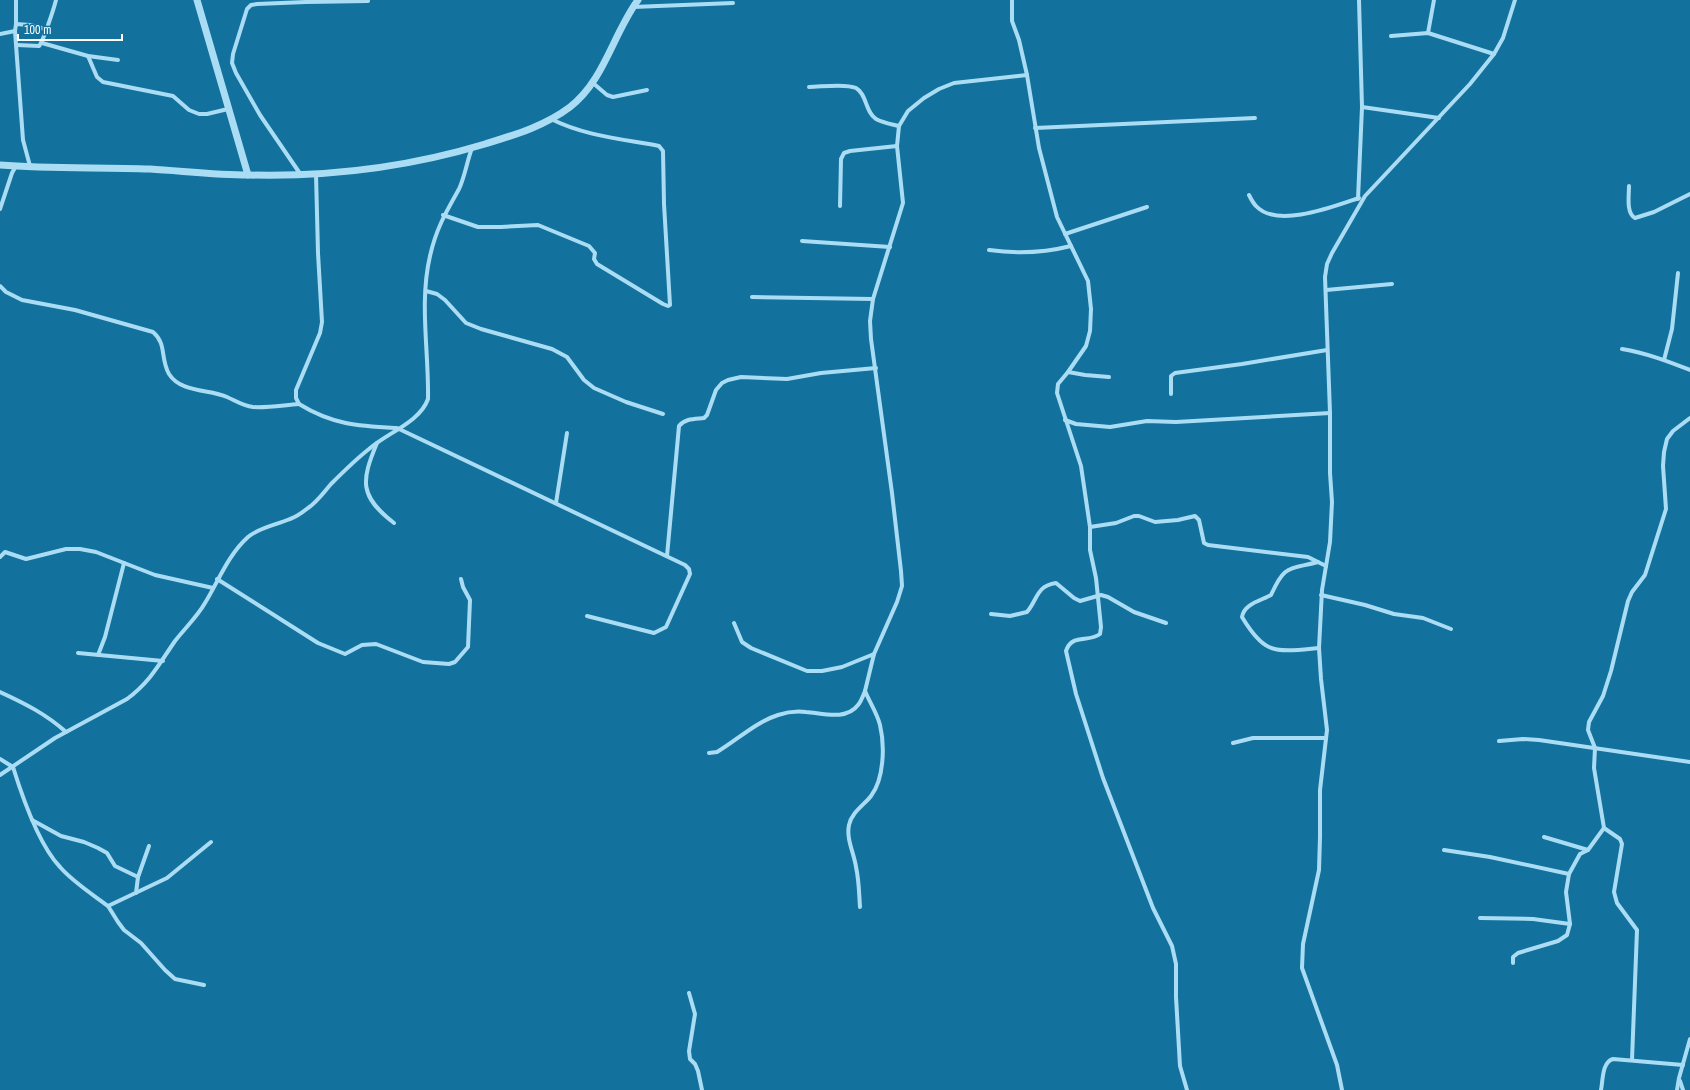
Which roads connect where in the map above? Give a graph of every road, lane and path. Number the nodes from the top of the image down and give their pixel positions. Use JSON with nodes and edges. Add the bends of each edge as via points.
{"nodes":[{"id":1,"x":16,"y":0,"type":"edge"},
{"id":2,"x":56,"y":0,"type":"edge"},
{"id":3,"x":197,"y":0,"type":"edge"},
{"id":4,"x":638,"y":0,"type":"edge"},
{"id":5,"x":1012,"y":0,"type":"edge"},
{"id":6,"x":1359,"y":0,"type":"edge"},
{"id":7,"x":1434,"y":0,"type":"edge"},
{"id":8,"x":1515,"y":0,"type":"edge"},
{"id":9,"x":368,"y":1,"type":"dead end"},
{"id":10,"x":733,"y":3,"type":"dead end"},
{"id":11,"x":633,"y":7,"type":"junction"},
{"id":12,"x":16,"y":24,"type":"junction"},
{"id":13,"x":45,"y":29,"type":"junction"},
{"id":14,"x":15,"y":31,"type":"junction"},
{"id":15,"x":1428,"y":33,"type":"junction"},
{"id":16,"x":0,"y":34,"type":"edge"},
{"id":17,"x":1390,"y":36,"type":"dead end"},
{"id":18,"x":42,"y":43,"type":"junction"},
{"id":19,"x":17,"y":45,"type":"junction"},
{"id":20,"x":1494,"y":54,"type":"junction"},
{"id":21,"x":88,"y":56,"type":"junction"},
{"id":22,"x":118,"y":60,"type":"dead end"},
{"id":23,"x":1026,"y":75,"type":"junction"},
{"id":24,"x":593,"y":83,"type":"junction"},
{"id":25,"x":810,"y":87,"type":"dead end"},
{"id":26,"x":647,"y":90,"type":"dead end"},
{"id":27,"x":1362,"y":107,"type":"junction"},
{"id":28,"x":228,"y":109,"type":"junction"},
{"id":29,"x":1255,"y":118,"type":"dead end"},
{"id":30,"x":1439,"y":118,"type":"junction"},
{"id":31,"x":551,"y":119,"type":"junction"},
{"id":32,"x":899,"y":126,"type":"junction"},
{"id":33,"x":1035,"y":128,"type":"junction"},
{"id":34,"x":897,"y":146,"type":"junction"},
{"id":35,"x":472,"y":148,"type":"junction"},
{"id":36,"x":0,"y":165,"type":"edge"},
{"id":37,"x":16,"y":166,"type":"junction"},
{"id":38,"x":30,"y":166,"type":"junction"},
{"id":39,"x":316,"y":174,"type":"junction"},
{"id":40,"x":248,"y":175,"type":"junction"},
{"id":41,"x":301,"y":175,"type":"junction"},
{"id":42,"x":1629,"y":186,"type":"dead end"},
{"id":43,"x":1690,"y":194,"type":"edge"},
{"id":44,"x":1249,"y":196,"type":"dead end"},
{"id":45,"x":1366,"y":196,"type":"junction"},
{"id":46,"x":1358,"y":199,"type":"junction"},
{"id":47,"x":840,"y":206,"type":"dead end"},
{"id":48,"x":1147,"y":207,"type":"dead end"},
{"id":49,"x":0,"y":209,"type":"edge"},
{"id":50,"x":444,"y":215,"type":"junction"},
{"id":51,"x":1065,"y":234,"type":"junction"},
{"id":52,"x":802,"y":241,"type":"dead end"},
{"id":53,"x":1071,"y":246,"type":"junction"},
{"id":54,"x":890,"y":247,"type":"junction"},
{"id":55,"x":989,"y":250,"type":"dead end"},
{"id":56,"x":1678,"y":273,"type":"dead end"},
{"id":57,"x":1392,"y":284,"type":"dead end"},
{"id":58,"x":0,"y":286,"type":"edge"},
{"id":59,"x":1326,"y":290,"type":"junction"},
{"id":60,"x":426,"y":291,"type":"junction"},
{"id":61,"x":752,"y":298,"type":"dead end"},
{"id":62,"x":873,"y":299,"type":"junction"},
{"id":63,"x":1622,"y":349,"type":"dead end"},
{"id":64,"x":1327,"y":350,"type":"junction"},
{"id":65,"x":1664,"y":360,"type":"junction"},
{"id":66,"x":876,"y":368,"type":"junction"},
{"id":67,"x":1690,"y":370,"type":"edge"},
{"id":68,"x":1068,"y":372,"type":"junction"},
{"id":69,"x":1109,"y":377,"type":"dead end"},
{"id":70,"x":1170,"y":394,"type":"dead end"},
{"id":71,"x":299,"y":404,"type":"junction"},
{"id":72,"x":1330,"y":413,"type":"junction"},
{"id":73,"x":663,"y":414,"type":"dead end"},
{"id":74,"x":1690,"y":418,"type":"edge"},
{"id":75,"x":1065,"y":420,"type":"junction"},
{"id":76,"x":397,"y":428,"type":"junction"},
{"id":77,"x":566,"y":433,"type":"dead end"},
{"id":78,"x":377,"y":442,"type":"junction"},
{"id":79,"x":556,"y":503,"type":"junction"},
{"id":80,"x":394,"y":523,"type":"dead end"},
{"id":81,"x":1090,"y":527,"type":"junction"},
{"id":82,"x":667,"y":556,"type":"junction"},
{"id":83,"x":0,"y":557,"type":"edge"},
{"id":84,"x":1318,"y":562,"type":"junction"},
{"id":85,"x":124,"y":563,"type":"junction"},
{"id":86,"x":1326,"y":566,"type":"junction"},
{"id":87,"x":217,"y":579,"type":"junction"},
{"id":88,"x":461,"y":579,"type":"dead end"},
{"id":89,"x":213,"y":588,"type":"junction"},
{"id":90,"x":1321,"y":595,"type":"junction"},
{"id":91,"x":1098,"y":597,"type":"junction"},
{"id":92,"x":991,"y":614,"type":"dead end"},
{"id":93,"x":587,"y":616,"type":"dead end"},
{"id":94,"x":734,"y":623,"type":"dead end"},
{"id":95,"x":1166,"y":623,"type":"dead end"},
{"id":96,"x":1451,"y":629,"type":"dead end"},
{"id":97,"x":1319,"y":648,"type":"junction"},
{"id":98,"x":78,"y":653,"type":"dead end"},
{"id":99,"x":874,"y":654,"type":"junction"},
{"id":100,"x":98,"y":655,"type":"junction"},
{"id":101,"x":163,"y":660,"type":"junction"},
{"id":102,"x":865,"y":691,"type":"junction"},
{"id":103,"x":0,"y":692,"type":"edge"},
{"id":104,"x":66,"y":732,"type":"junction"},
{"id":105,"x":1326,"y":738,"type":"junction"},
{"id":106,"x":1499,"y":741,"type":"dead end"},
{"id":107,"x":1233,"y":743,"type":"dead end"},
{"id":108,"x":1595,"y":748,"type":"junction"},
{"id":109,"x":709,"y":753,"type":"dead end"},
{"id":110,"x":0,"y":759,"type":"edge"},
{"id":111,"x":1690,"y":762,"type":"edge"},
{"id":112,"x":13,"y":766,"type":"junction"},
{"id":113,"x":0,"y":775,"type":"edge"},
{"id":114,"x":32,"y":819,"type":"junction"},
{"id":115,"x":1604,"y":828,"type":"junction"},
{"id":116,"x":1544,"y":837,"type":"dead end"},
{"id":117,"x":211,"y":842,"type":"dead end"},
{"id":118,"x":149,"y":846,"type":"dead end"},
{"id":119,"x":1444,"y":850,"type":"dead end"},
{"id":120,"x":1588,"y":850,"type":"junction"},
{"id":121,"x":1569,"y":874,"type":"junction"},
{"id":122,"x":138,"y":877,"type":"junction"},
{"id":123,"x":136,"y":893,"type":"junction"},
{"id":124,"x":108,"y":906,"type":"junction"},
{"id":125,"x":860,"y":907,"type":"dead end"},
{"id":126,"x":1480,"y":918,"type":"dead end"},
{"id":127,"x":1570,"y":924,"type":"junction"},
{"id":128,"x":1513,"y":963,"type":"dead end"},
{"id":129,"x":204,"y":985,"type":"dead end"},
{"id":130,"x":689,"y":993,"type":"dead end"},
{"id":131,"x":1690,"y":1039,"type":"edge"},
{"id":132,"x":1632,"y":1060,"type":"junction"},
{"id":133,"x":1683,"y":1065,"type":"junction"},
{"id":134,"x":1679,"y":1078,"type":"junction"},
{"id":135,"x":702,"y":1090,"type":"edge"},
{"id":136,"x":1187,"y":1090,"type":"edge"},
{"id":137,"x":1342,"y":1090,"type":"edge"},
{"id":138,"x":1601,"y":1090,"type":"edge"},
{"id":139,"x":1678,"y":1090,"type":"edge"},
{"id":140,"x":1683,"y":1090,"type":"edge"}],
"edges":[{"from":1,"to":12,"type":"street"},
{"from":2,"to":13,"type":"street"},
{"from":3,"to":28,"type":"street"},
{"from":4,"to":11,"type":"street"},
{"from":5,"to":23,"type":"street","via":[[1012,20]]},
{"from":6,"to":27,"type":"street"},
{"from":7,"to":15,"type":"street"},
{"from":8,"to":20,"type":"street","via":[[1503,38]]},
{"from":9,"to":41,"type":"street","via":[[256,4],[247,9],[232,63],[260,115]]},
{"from":10,"to":11,"type":"street"},
{"from":11,"to":24,"type":"street"},
{"from":12,"to":13,"type":"street"},
{"from":12,"to":14,"type":"street"},
{"from":13,"to":18,"type":"street"},
{"from":14,"to":16,"type":"street"},
{"from":14,"to":19,"type":"street"},
{"from":15,"to":17,"type":"street"},
{"from":15,"to":20,"type":"street"},
{"from":18,"to":19,"type":"street","via":[[38,46]]},
{"from":18,"to":21,"type":"street"},
{"from":19,"to":38,"type":"street","via":[[23,140]]},
{"from":20,"to":30,"type":"street"},
{"from":21,"to":22,"type":"street"},
{"from":21,"to":28,"type":"street","via":[[97,77],[103,82],[173,96],[189,110],[199,114]]},
{"from":23,"to":32,"type":"street","via":[[939,88],[908,111]]},
{"from":23,"to":33,"type":"street"},
{"from":24,"to":26,"type":"street","via":[[613,97]]},
{"from":24,"to":31,"type":"street","via":[[570,107]]},
{"from":25,"to":32,"type":"street","via":[[856,88],[875,118],[886,124]]},
{"from":27,"to":30,"type":"street"},
{"from":27,"to":46,"type":"street"},
{"from":28,"to":40,"type":"street"},
{"from":29,"to":33,"type":"street"},
{"from":30,"to":45,"type":"street"},
{"from":31,"to":35,"type":"street","via":[[528,130]]},
{"from":31,"to":50,"type":"street","via":[[566,127],[603,137],[659,146],[663,151],[670,305],[663,304],[597,264],[589,246],[538,224],[478,226]]},
{"from":32,"to":34,"type":"street"},
{"from":33,"to":51,"type":"street","via":[[1057,217]]},
{"from":34,"to":47,"type":"street","via":[[844,153],[841,159]]},
{"from":34,"to":54,"type":"street","via":[[903,202]]},
{"from":35,"to":39,"type":"street","via":[[405,164]]},
{"from":35,"to":50,"type":"street","via":[[459,188]]},
{"from":36,"to":37,"type":"street"},
{"from":37,"to":38,"type":"street"},
{"from":37,"to":49,"type":"street"},
{"from":38,"to":40,"type":"street"},
{"from":39,"to":41,"type":"street"},
{"from":39,"to":71,"type":"street","via":[[322,322],[320,333],[296,390]]},
{"from":40,"to":41,"type":"street"},
{"from":42,"to":43,"type":"street","via":[[1630,212],[1635,218],[1654,212]]},
{"from":44,"to":46,"type":"street","via":[[1264,212],[1285,216],[1305,214]]},
{"from":45,"to":46,"type":"street"},
{"from":45,"to":59,"type":"street","via":[[1327,264]]},
{"from":48,"to":51,"type":"street"},
{"from":50,"to":60,"type":"street","via":[[430,256]]},
{"from":51,"to":53,"type":"street"},
{"from":52,"to":54,"type":"street"},
{"from":53,"to":55,"type":"street","via":[[1049,251],[1015,253]]},
{"from":53,"to":68,"type":"street","via":[[1088,281],[1091,309],[1086,346]]},
{"from":54,"to":62,"type":"street"},
{"from":56,"to":65,"type":"street","via":[[1672,329]]},
{"from":57,"to":59,"type":"street"},
{"from":58,"to":71,"type":"street","via":[[22,300],[75,310],[153,332],[161,342],[169,374],[176,381],[192,389],[226,396],[244,406]]},
{"from":59,"to":64,"type":"street"},
{"from":60,"to":73,"type":"street","via":[[445,300],[466,322],[481,329],[552,349],[566,357],[584,380],[594,388]]},
{"from":60,"to":76,"type":"street","via":[[428,399],[426,406],[418,415]]},
{"from":61,"to":62,"type":"street"},
{"from":62,"to":66,"type":"street","via":[[870,321]]},
{"from":63,"to":65,"type":"street"},
{"from":64,"to":70,"type":"street","via":[[1175,373],[1170,380]]},
{"from":64,"to":72,"type":"street"},
{"from":65,"to":67,"type":"street"},
{"from":66,"to":82,"type":"street","via":[[787,379],[741,378],[722,383],[716,390],[704,418],[688,420],[679,426]]},
{"from":66,"to":99,"type":"street","via":[[902,586]]},
{"from":68,"to":69,"type":"street"},
{"from":68,"to":75,"type":"street","via":[[1058,384],[1057,393]]},
{"from":71,"to":76,"type":"street","via":[[344,424]]},
{"from":72,"to":75,"type":"street","via":[[1176,422],[1148,421],[1110,427],[1076,424]]},
{"from":72,"to":86,"type":"street","via":[[1332,502]]},
{"from":74,"to":108,"type":"street","via":[[1667,439],[1663,466],[1666,509],[1645,575],[1628,601],[1603,696],[1589,722],[1588,730]]},
{"from":75,"to":81,"type":"street","via":[[1081,466]]},
{"from":76,"to":78,"type":"street"},
{"from":76,"to":79,"type":"street"},
{"from":77,"to":79,"type":"street"},
{"from":78,"to":80,"type":"street","via":[[369,461],[367,493],[372,503]]},
{"from":78,"to":87,"type":"street","via":[[351,463],[310,507],[291,519],[262,529],[238,546]]},
{"from":79,"to":82,"type":"street"},
{"from":81,"to":84,"type":"street","via":[[1134,516],[1155,522],[1195,516],[1199,520],[1204,543],[1208,545],[1296,555]]},
{"from":81,"to":91,"type":"street","via":[[1090,550]]},
{"from":82,"to":93,"type":"street","via":[[685,565],[690,574],[666,627],[654,633]]},
{"from":83,"to":85,"type":"street","via":[[8,552],[26,559],[66,549],[80,549]]},
{"from":84,"to":86,"type":"street"},
{"from":84,"to":97,"type":"street","via":[[1289,569],[1276,582],[1271,595],[1246,608],[1242,617],[1268,647],[1294,650]]},
{"from":85,"to":89,"type":"street","via":[[155,575]]},
{"from":85,"to":100,"type":"street","via":[[106,637]]},
{"from":86,"to":90,"type":"street"},
{"from":87,"to":88,"type":"street","via":[[338,653],[345,654],[362,645],[376,644],[424,662],[449,664],[462,656],[468,647],[470,600]]},
{"from":87,"to":89,"type":"street"},
{"from":89,"to":101,"type":"street","via":[[197,615]]},
{"from":90,"to":96,"type":"street","via":[[1394,614],[1423,618]]},
{"from":90,"to":97,"type":"street"},
{"from":91,"to":92,"type":"street","via":[[1080,601],[1056,583],[1049,584],[1036,596],[1027,612],[1010,616]]},
{"from":91,"to":95,"type":"street","via":[[1108,597],[1134,612]]},
{"from":91,"to":136,"type":"street","via":[[1100,634],[1096,638],[1074,640],[1068,644],[1066,651],[1076,694],[1103,778],[1153,908],[1172,946],[1176,964],[1180,1066]]},
{"from":94,"to":99,"type":"street","via":[[742,642],[750,648],[808,671],[822,671],[842,666]]},
{"from":97,"to":105,"type":"street"},
{"from":98,"to":100,"type":"street"},
{"from":99,"to":102,"type":"street"},
{"from":100,"to":101,"type":"street"},
{"from":101,"to":104,"type":"street","via":[[148,682],[128,699]]},
{"from":102,"to":109,"type":"street","via":[[859,705],[852,711],[829,715],[805,712],[777,715],[717,752]]},
{"from":102,"to":125,"type":"street","via":[[880,726],[882,772],[879,783],[849,823],[848,833],[856,866]]},
{"from":103,"to":104,"type":"street","via":[[35,709]]},
{"from":104,"to":112,"type":"street"},
{"from":105,"to":107,"type":"street","via":[[1253,738]]},
{"from":105,"to":137,"type":"street","via":[[1320,790],[1319,870],[1303,944],[1302,968],[1332,1051]]},
{"from":106,"to":108,"type":"street","via":[[1522,738]]},
{"from":108,"to":111,"type":"street"},
{"from":108,"to":115,"type":"street","via":[[1594,768]]},
{"from":110,"to":112,"type":"street"},
{"from":112,"to":113,"type":"street"},
{"from":112,"to":114,"type":"street"},
{"from":114,"to":122,"type":"street","via":[[61,836],[98,848],[107,853],[115,866]]},
{"from":114,"to":124,"type":"street","via":[[59,867]]},
{"from":115,"to":120,"type":"street"},
{"from":115,"to":132,"type":"street","via":[[1620,839],[1622,844],[1614,899],[1637,930]]},
{"from":116,"to":120,"type":"street"},
{"from":117,"to":123,"type":"street","via":[[167,878]]},
{"from":118,"to":122,"type":"street"},
{"from":119,"to":121,"type":"street"},
{"from":120,"to":121,"type":"street","via":[[1580,854]]},
{"from":121,"to":127,"type":"street","via":[[1566,892]]},
{"from":122,"to":123,"type":"street"},
{"from":123,"to":124,"type":"street"},
{"from":124,"to":129,"type":"street","via":[[124,930],[141,943],[164,970],[175,979]]},
{"from":126,"to":127,"type":"street","via":[[1533,919]]},
{"from":127,"to":128,"type":"street","via":[[1567,935],[1558,941],[1518,953],[1513,957]]},
{"from":130,"to":135,"type":"street","via":[[695,1014],[690,1059],[698,1071]]},
{"from":131,"to":133,"type":"street"},
{"from":132,"to":133,"type":"street"},
{"from":132,"to":138,"type":"street","via":[[1609,1060],[1605,1064]]},
{"from":133,"to":134,"type":"street"},
{"from":134,"to":139,"type":"street"},
{"from":134,"to":140,"type":"street"}]}
